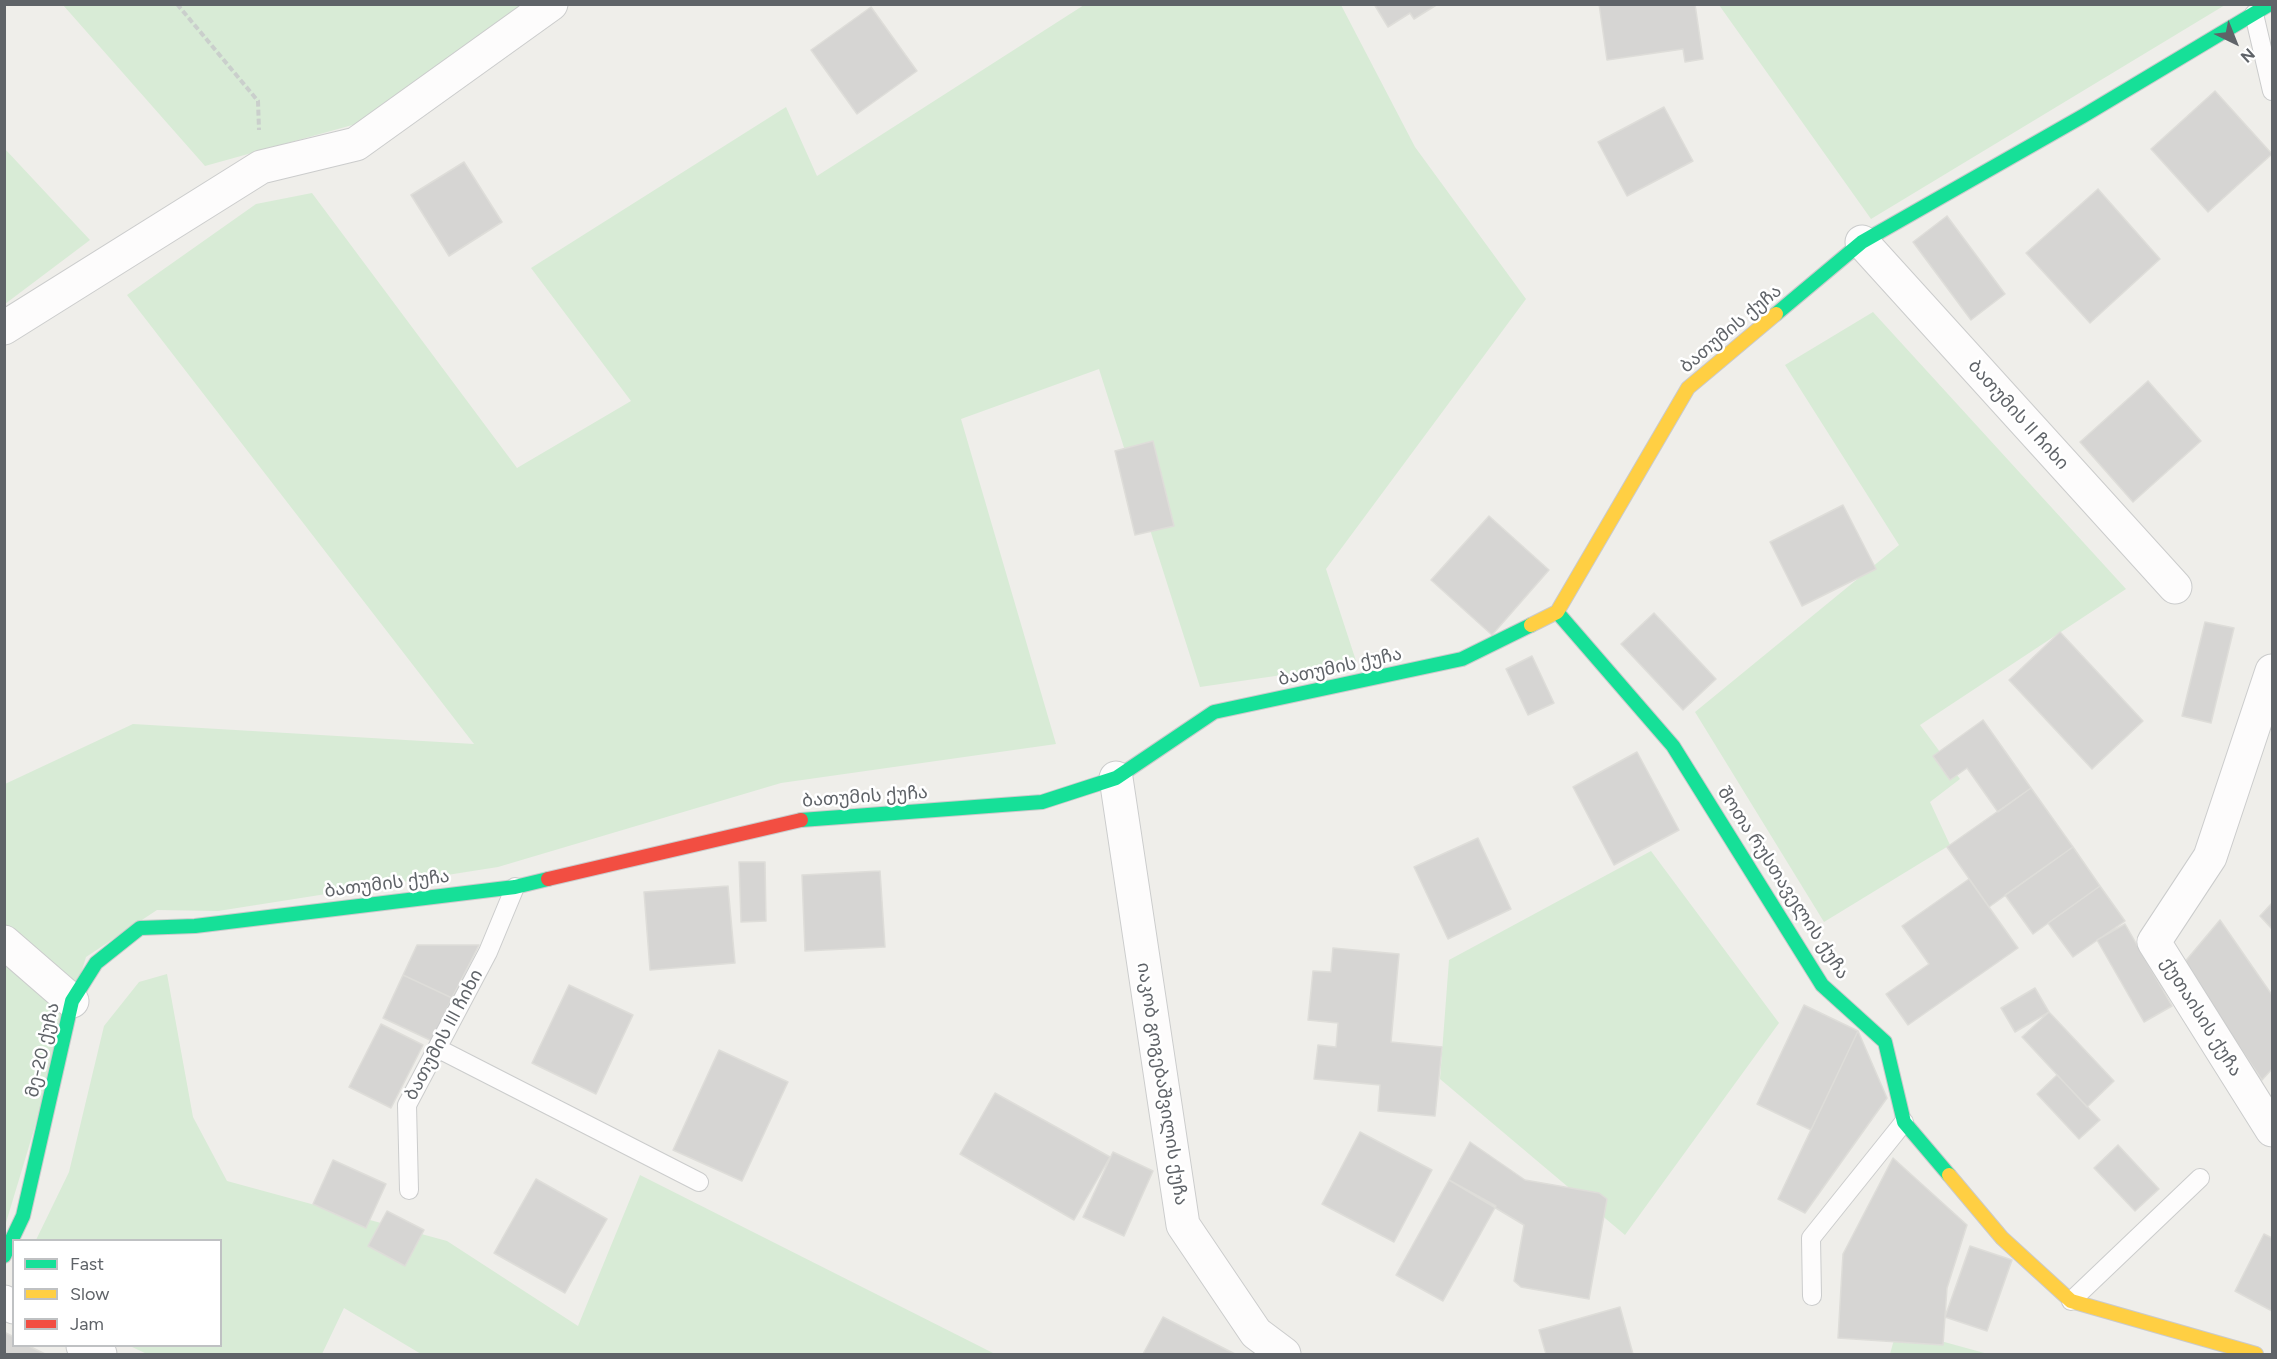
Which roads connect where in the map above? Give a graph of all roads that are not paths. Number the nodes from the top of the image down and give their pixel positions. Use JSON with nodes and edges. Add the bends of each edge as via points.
{"nodes":[{"id":1,"x":551,"y":4,"type":"edge"},
{"id":2,"x":2270,"y":4,"type":"edge"},
{"id":3,"x":2254,"y":14,"type":"junction"},
{"id":4,"x":2272,"y":91,"type":"edge"},
{"id":5,"x":1862,"y":242,"type":"junction"},
{"id":6,"x":4,"y":328,"type":"edge"},
{"id":7,"x":2175,"y":587,"type":"dead end"},
{"id":8,"x":1557,"y":612,"type":"junction"},
{"id":9,"x":2272,"y":671,"type":"edge"},
{"id":10,"x":1116,"y":778,"type":"junction"},
{"id":11,"x":515,"y":887,"type":"junction"},
{"id":12,"x":195,"y":926,"type":"joint"},
{"id":13,"x":4,"y":942,"type":"edge"},
{"id":14,"x":72,"y":1001,"type":"junction"},
{"id":15,"x":437,"y":1048,"type":"junction"},
{"id":16,"x":1904,"y":1122,"type":"junction"},
{"id":17,"x":2272,"y":1130,"type":"edge"},
{"id":18,"x":2200,"y":1178,"type":"dead end"},
{"id":19,"x":699,"y":1182,"type":"dead end"},
{"id":20,"x":409,"y":1190,"type":"dead end"},
{"id":21,"x":12,"y":1239,"type":"edge"},
{"id":22,"x":12,"y":1239,"type":"edge"},
{"id":23,"x":4,"y":1256,"type":"edge"},
{"id":24,"x":1812,"y":1296,"type":"dead end"},
{"id":25,"x":2071,"y":1301,"type":"junction"},
{"id":26,"x":85,"y":1347,"type":"edge"},
{"id":27,"x":100,"y":1354,"type":"edge"},
{"id":28,"x":1284,"y":1354,"type":"edge"},
{"id":29,"x":2256,"y":1354,"type":"edge"}],
"edges":[{"from":1,"to":6,"type":"street","via":[[356,144],[261,167]]},
{"from":2,"to":3,"type":"street","name":"ბათუმის ქუჩა"},
{"from":3,"to":4,"type":"lane"},
{"from":3,"to":5,"type":"street","name":"ბათუმის ქუჩა"},
{"from":5,"to":7,"type":"street","name":"ბათუმის II ჩიხი"},
{"from":5,"to":8,"type":"street","name":"ბათუმის ქუჩა","via":[[1688,388]]},
{"from":8,"to":10,"type":"street","name":"ბათუმის ქუჩა","via":[[1462,659],[1214,712]]},
{"from":8,"to":16,"type":"street","name":"შოთა რუსთაველის ქუჩა","via":[[1673,746],[1822,985],[1886,1042]]},
{"from":9,"to":17,"type":"street","name":"ქუთაისის ქუჩა","via":[[2210,857],[2154,942]]},
{"from":10,"to":11,"type":"street","name":"ბათუმის ქუჩა","via":[[1042,802],[795,820]]},
{"from":10,"to":28,"type":"street","name":"იაკობ გოგებაშვილის ქუჩა","via":[[1183,1226],[1256,1333]]},
{"from":11,"to":12,"type":"street","name":"ბათუმის ქუჩა"},
{"from":11,"to":15,"type":"lane","name":"ბათუმის III ჩიხი","via":[[488,952]]},
{"from":12,"to":14,"type":"street","name":"მე-20 ქუჩა","via":[[140,928],[96,963]]},
{"from":13,"to":14,"type":"street"},
{"from":14,"to":22,"type":"street","name":"მე-20 ქუჩა","via":[[23,1216]]},
{"from":15,"to":19,"type":"lane"},
{"from":15,"to":20,"type":"lane","name":"ბათუმის III ჩიხი","via":[[407,1105]]},
{"from":16,"to":24,"type":"lane","via":[[1811,1238]]},
{"from":16,"to":25,"type":"street","name":"შოთა რუსთაველის ქუჩა","via":[[2002,1238]]},
{"from":18,"to":25,"type":"lane"},
{"from":21,"to":23,"type":"street","name":"მე-20 ქუჩა"},
{"from":25,"to":29,"type":"street","name":"შოთა რუსთაველის ქუჩა"},
{"from":26,"to":27,"type":"street"}]}
